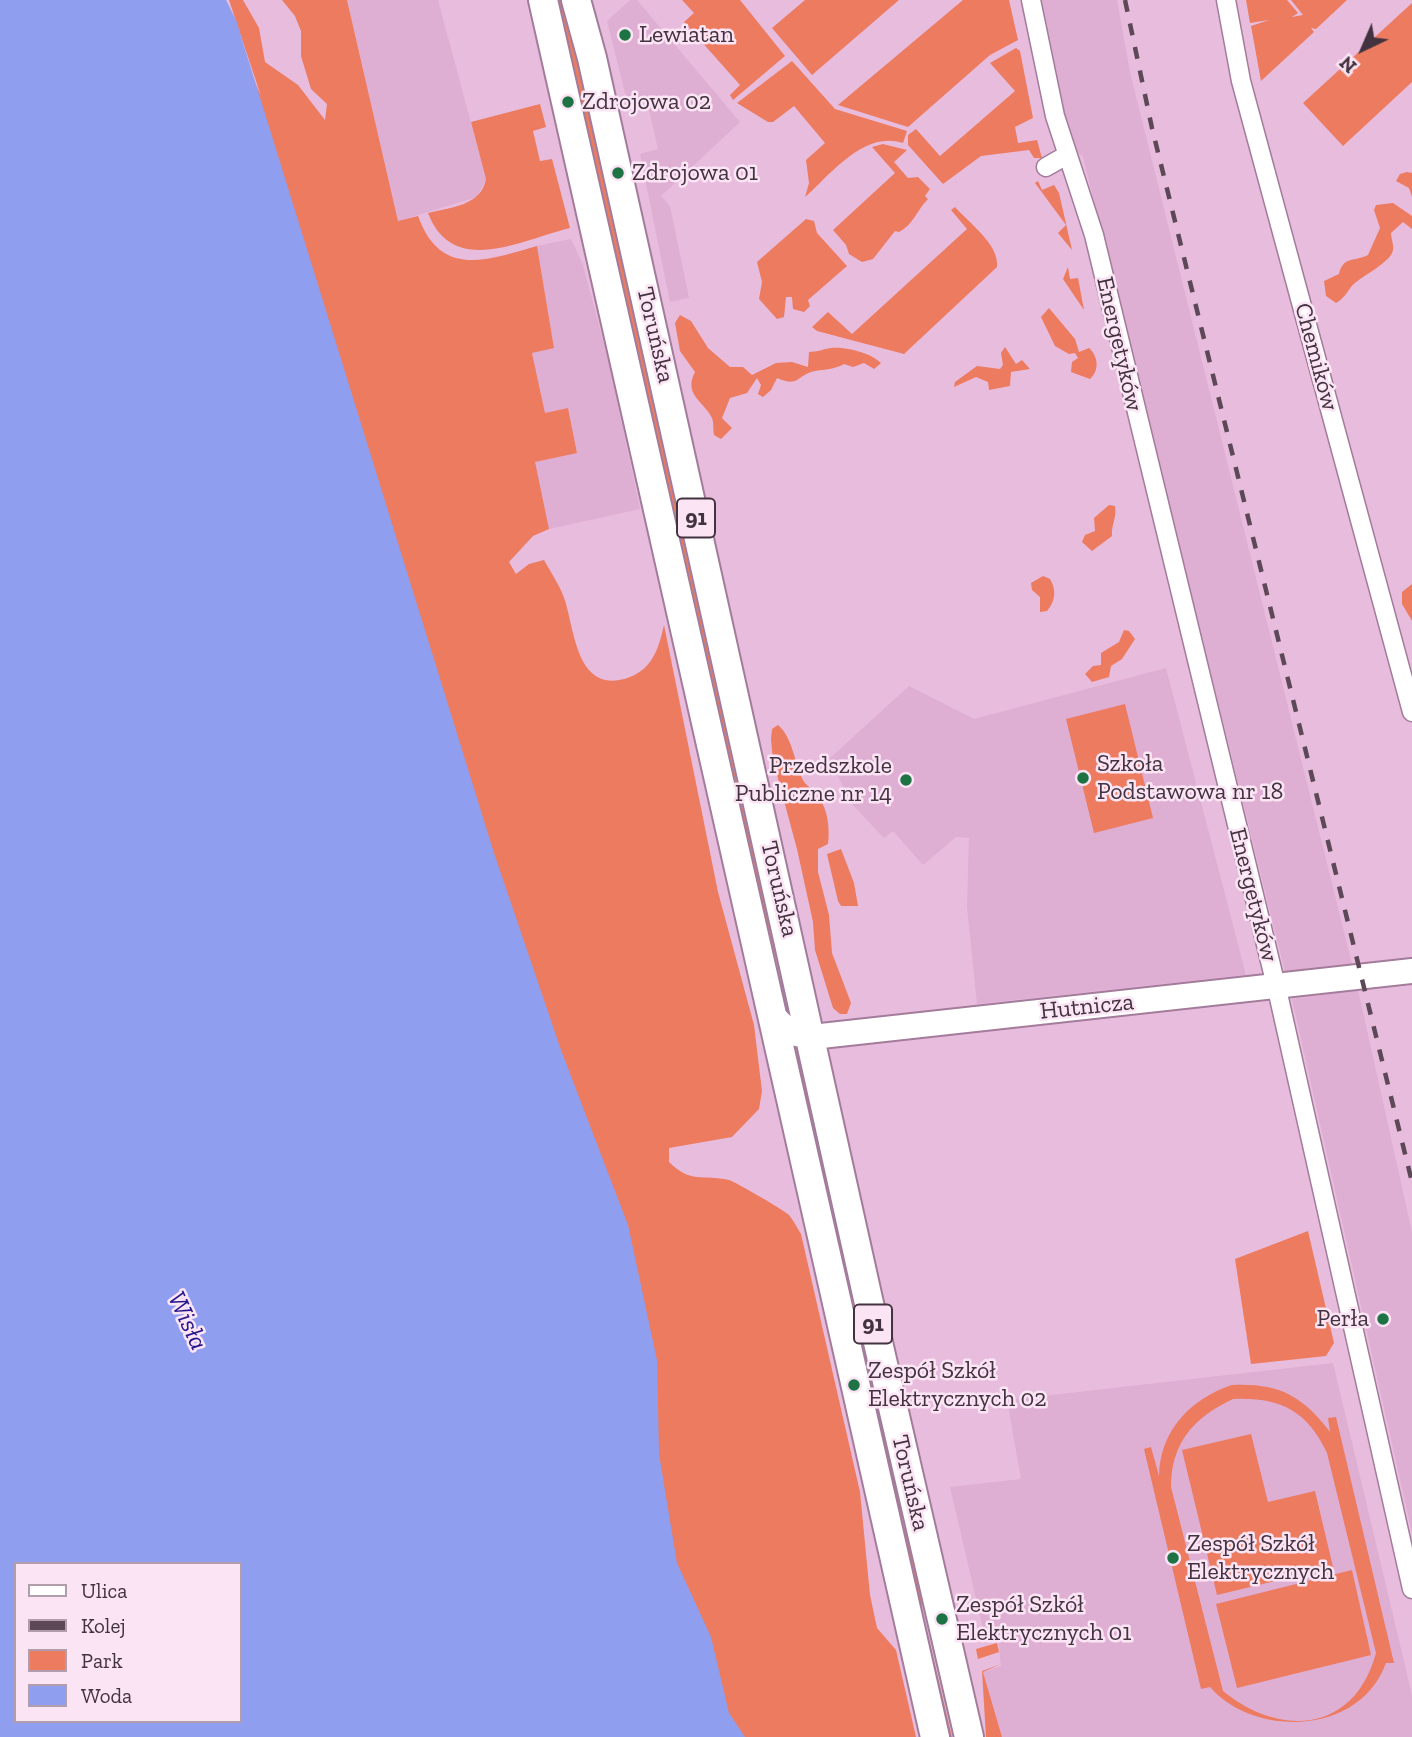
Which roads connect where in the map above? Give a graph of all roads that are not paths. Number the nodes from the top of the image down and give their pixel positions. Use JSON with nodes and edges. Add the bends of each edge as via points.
{"nodes":[{"id":1,"x":543,"y":0,"type":"edge"},
{"id":2,"x":576,"y":0,"type":"edge"},
{"id":3,"x":1031,"y":0,"type":"edge"},
{"id":4,"x":1226,"y":0,"type":"edge"},
{"id":5,"x":1067,"y":155,"type":"junction"},
{"id":6,"x":1046,"y":167,"type":"dead end"},
{"id":7,"x":1412,"y":712,"type":"edge"},
{"id":8,"x":1412,"y":971,"type":"edge"},
{"id":9,"x":1276,"y":987,"type":"junction"},
{"id":10,"x":771,"y":1014,"type":"junction"},
{"id":11,"x":812,"y":1037,"type":"junction"},
{"id":12,"x":1412,"y":1589,"type":"edge"},
{"id":13,"x":939,"y":1609,"type":"junction"},
{"id":14,"x":907,"y":1617,"type":"junction"},
{"id":15,"x":935,"y":1737,"type":"edge"},
{"id":16,"x":969,"y":1737,"type":"edge"}],
"edges":[{"from":1,"to":10,"type":"main road","name":"Toruńska","number":"91"},
{"from":2,"to":11,"type":"main road","name":"Toruńska","number":"91"},
{"from":3,"to":5,"type":"street","name":"Energetyków"},
{"from":4,"to":7,"type":"street","name":"Chemików","via":[[1241,81]]},
{"from":5,"to":6,"type":"street"},
{"from":5,"to":9,"type":"street","name":"Energetyków","via":[[1094,234]]},
{"from":8,"to":9,"type":"street","name":"Hutnicza"},
{"from":9,"to":11,"type":"street","name":"Hutnicza"},
{"from":9,"to":12,"type":"street","name":"Energetyków"},
{"from":10,"to":11,"type":"street","name":"Hutnicza","via":[[791,1033]]},
{"from":10,"to":14,"type":"main road","name":"Toruńska","number":"91"},
{"from":11,"to":13,"type":"main road","name":"Toruńska","number":"91"},
{"from":13,"to":14,"type":"main road"},
{"from":13,"to":16,"type":"main road","name":"Toruńska","number":"91"},
{"from":14,"to":15,"type":"main road","name":"Toruńska","number":"91"}]}
